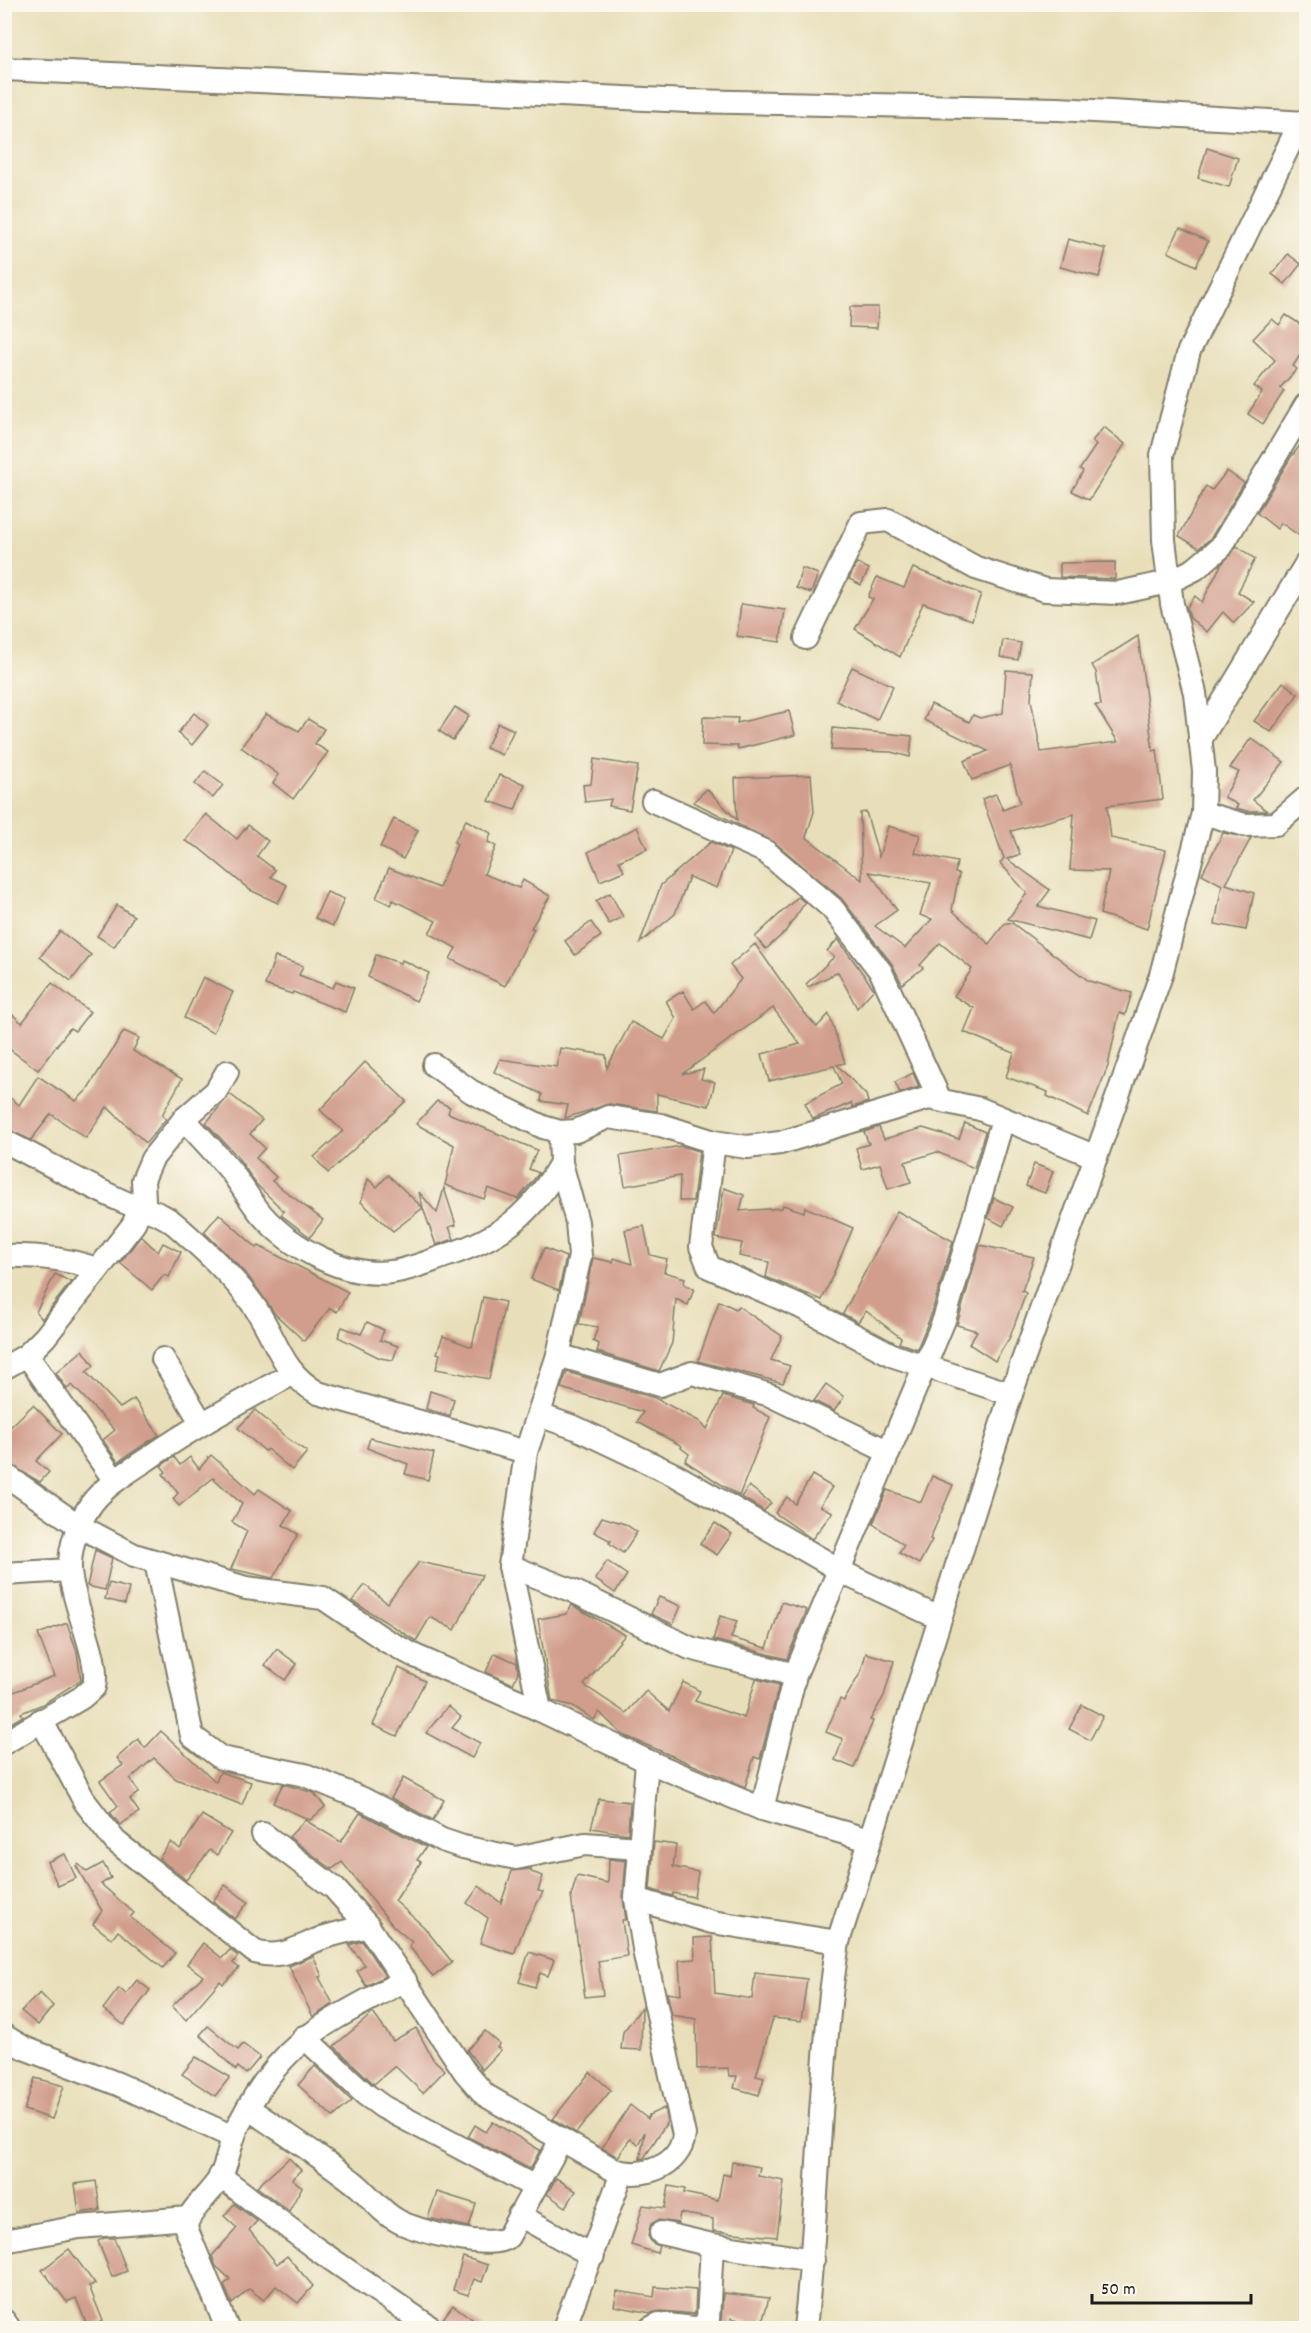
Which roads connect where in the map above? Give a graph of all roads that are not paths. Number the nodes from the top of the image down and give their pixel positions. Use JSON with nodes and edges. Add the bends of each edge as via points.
{"nodes":[{"id":1,"x":4,"y":69,"type":"edge"},
{"id":2,"x":1303,"y":123,"type":"edge"},
{"id":3,"x":1306,"y":405,"type":"edge"},
{"id":4,"x":1306,"y":564,"type":"edge"},
{"id":5,"x":1169,"y":582,"type":"junction"},
{"id":6,"x":806,"y":638,"type":"dead end"},
{"id":7,"x":1200,"y":740,"type":"junction"},
{"id":8,"x":1306,"y":798,"type":"edge"},
{"id":9,"x":653,"y":801,"type":"dead end"},
{"id":10,"x":1203,"y":813,"type":"junction"},
{"id":11,"x":434,"y":1065,"type":"dead end"},
{"id":12,"x":227,"y":1072,"type":"dead end"},
{"id":13,"x":940,"y":1100,"type":"junction"},
{"id":14,"x":184,"y":1119,"type":"junction"},
{"id":15,"x":1003,"y":1119,"type":"junction"},
{"id":16,"x":560,"y":1132,"type":"junction"},
{"id":17,"x":4,"y":1141,"type":"edge"},
{"id":18,"x":714,"y":1142,"type":"junction"},
{"id":19,"x":1096,"y":1157,"type":"junction"},
{"id":20,"x":561,"y":1163,"type":"junction"},
{"id":21,"x":142,"y":1208,"type":"junction"},
{"id":22,"x":4,"y":1256,"type":"edge"},
{"id":23,"x":98,"y":1269,"type":"junction"},
{"id":24,"x":27,"y":1355,"type":"junction"},
{"id":25,"x":558,"y":1355,"type":"junction"},
{"id":26,"x":163,"y":1359,"type":"dead end"},
{"id":27,"x":4,"y":1368,"type":"edge"},
{"id":28,"x":925,"y":1368,"type":"junction"},
{"id":29,"x":292,"y":1374,"type":"junction"},
{"id":30,"x":1011,"y":1394,"type":"junction"},
{"id":31,"x":539,"y":1415,"type":"junction"},
{"id":32,"x":201,"y":1422,"type":"junction"},
{"id":33,"x":526,"y":1452,"type":"junction"},
{"id":34,"x":889,"y":1452,"type":"junction"},
{"id":35,"x":4,"y":1474,"type":"edge"},
{"id":36,"x":115,"y":1481,"type":"junction"},
{"id":37,"x":78,"y":1526,"type":"junction"},
{"id":38,"x":156,"y":1562,"type":"junction"},
{"id":39,"x":510,"y":1566,"type":"junction"},
{"id":40,"x":837,"y":1569,"type":"junction"},
{"id":41,"x":70,"y":1570,"type":"junction"},
{"id":42,"x":4,"y":1574,"type":"edge"},
{"id":43,"x":939,"y":1618,"type":"junction"},
{"id":44,"x":795,"y":1675,"type":"junction"},
{"id":45,"x":540,"y":1710,"type":"junction"},
{"id":46,"x":41,"y":1720,"type":"junction"},
{"id":47,"x":4,"y":1743,"type":"edge"},
{"id":48,"x":647,"y":1761,"type":"junction"},
{"id":49,"x":762,"y":1809,"type":"junction"},
{"id":50,"x":263,"y":1834,"type":"dead end"},
{"id":51,"x":869,"y":1840,"type":"junction"},
{"id":52,"x":639,"y":1848,"type":"junction"},
{"id":53,"x":636,"y":1899,"type":"junction"},
{"id":54,"x":368,"y":1926,"type":"junction"},
{"id":55,"x":838,"y":1942,"type":"junction"},
{"id":56,"x":405,"y":1980,"type":"junction"},
{"id":57,"x":4,"y":2036,"type":"edge"},
{"id":58,"x":304,"y":2037,"type":"junction"},
{"id":59,"x":248,"y":2108,"type":"junction"},
{"id":60,"x":233,"y":2136,"type":"junction"},
{"id":61,"x":561,"y":2140,"type":"junction"},
{"id":62,"x":622,"y":2173,"type":"junction"},
{"id":63,"x":220,"y":2176,"type":"junction"},
{"id":64,"x":535,"y":2187,"type":"junction"},
{"id":65,"x":519,"y":2215,"type":"junction"},
{"id":66,"x":188,"y":2218,"type":"junction"},
{"id":67,"x":661,"y":2233,"type":"dead end"},
{"id":68,"x":4,"y":2241,"type":"edge"},
{"id":69,"x":712,"y":2245,"type":"junction"},
{"id":70,"x":593,"y":2256,"type":"junction"},
{"id":71,"x":813,"y":2260,"type":"junction"},
{"id":72,"x":4,"y":2321,"type":"edge"},
{"id":73,"x":9,"y":2328,"type":"edge"},
{"id":74,"x":226,"y":2328,"type":"edge"},
{"id":75,"x":431,"y":2328,"type":"edge"},
{"id":76,"x":564,"y":2328,"type":"edge"},
{"id":77,"x":651,"y":2328,"type":"edge"},
{"id":78,"x":694,"y":2328,"type":"edge"},
{"id":79,"x":700,"y":2328,"type":"edge"},
{"id":80,"x":805,"y":2328,"type":"edge"}],
"edges":[{"from":1,"to":2,"type":"street","via":[[688,101],[1058,110]]},
{"from":2,"to":5,"type":"street","via":[[1189,351],[1162,454]]},
{"from":3,"to":5,"type":"street","via":[[1221,547]]},
{"from":4,"to":7,"type":"street"},
{"from":5,"to":6,"type":"street","via":[[1118,593],[1045,590],[976,568],[888,519],[861,523]]},
{"from":5,"to":7,"type":"street","via":[[1195,693]]},
{"from":7,"to":10,"type":"street"},
{"from":8,"to":10,"type":"street","via":[[1276,824],[1245,825]]},
{"from":9,"to":13,"type":"street","via":[[766,852],[832,908],[881,972]]},
{"from":10,"to":19,"type":"street","via":[[1161,975]]},
{"from":11,"to":16,"type":"street","via":[[472,1092]]},
{"from":12,"to":14,"type":"street","via":[[212,1096]]},
{"from":13,"to":15,"type":"street"},
{"from":13,"to":18,"type":"street","via":[[930,1098],[780,1143],[747,1147]]},
{"from":14,"to":20,"type":"street","via":[[263,1216],[286,1237],[336,1263],[373,1274],[411,1267],[499,1234],[533,1205]]},
{"from":14,"to":21,"type":"street","via":[[146,1169]]},
{"from":15,"to":19,"type":"street"},
{"from":15,"to":28,"type":"street","via":[[944,1320]]},
{"from":16,"to":18,"type":"street","via":[[576,1131],[608,1117],[661,1125]]},
{"from":16,"to":20,"type":"street"},
{"from":17,"to":21,"type":"street"},
{"from":18,"to":28,"type":"street","via":[[702,1247],[709,1267],[801,1307],[879,1350]]},
{"from":19,"to":30,"type":"street"},
{"from":20,"to":25,"type":"street","via":[[578,1222],[580,1256]]},
{"from":21,"to":23,"type":"street"},
{"from":21,"to":29,"type":"street","via":[[168,1219],[242,1289]]},
{"from":22,"to":23,"type":"street","via":[[29,1255]]},
{"from":23,"to":24,"type":"street","via":[[56,1325]]},
{"from":24,"to":27,"type":"street"},
{"from":24,"to":36,"type":"street"},
{"from":25,"to":31,"type":"street"},
{"from":25,"to":34,"type":"street","via":[[660,1385],[692,1373],[770,1395]]},
{"from":26,"to":32,"type":"street"},
{"from":28,"to":30,"type":"street"},
{"from":28,"to":34,"type":"street"},
{"from":29,"to":32,"type":"street"},
{"from":29,"to":33,"type":"street","via":[[318,1393]]},
{"from":30,"to":43,"type":"street"},
{"from":31,"to":33,"type":"street"},
{"from":31,"to":40,"type":"street","via":[[582,1431],[694,1485]]},
{"from":32,"to":36,"type":"street"},
{"from":33,"to":39,"type":"street"},
{"from":34,"to":40,"type":"street"},
{"from":35,"to":37,"type":"street"},
{"from":36,"to":37,"type":"street","via":[[94,1501]]},
{"from":37,"to":38,"type":"street"},
{"from":37,"to":41,"type":"street"},
{"from":38,"to":45,"type":"street","via":[[256,1590],[323,1598],[415,1656]]},
{"from":38,"to":52,"type":"street","via":[[192,1736],[221,1758],[305,1775],[463,1847],[516,1858],[585,1844]]},
{"from":39,"to":44,"type":"street","via":[[573,1590],[690,1648]]},
{"from":39,"to":45,"type":"street"},
{"from":40,"to":43,"type":"street"},
{"from":40,"to":44,"type":"street"},
{"from":41,"to":42,"type":"street"},
{"from":41,"to":46,"type":"street","via":[[97,1677],[88,1694]]},
{"from":43,"to":51,"type":"street"},
{"from":44,"to":49,"type":"street"},
{"from":45,"to":48,"type":"street"},
{"from":46,"to":47,"type":"street"},
{"from":46,"to":54,"type":"street","via":[[85,1802],[108,1833],[255,1952],[280,1955]]},
{"from":48,"to":49,"type":"street"},
{"from":48,"to":52,"type":"street"},
{"from":49,"to":51,"type":"street"},
{"from":50,"to":54,"type":"street","via":[[334,1888]]},
{"from":51,"to":55,"type":"street"},
{"from":52,"to":53,"type":"street"},
{"from":53,"to":55,"type":"street","via":[[712,1922]]},
{"from":53,"to":62,"type":"street","via":[[684,2135],[683,2145],[672,2162],[637,2173]]},
{"from":54,"to":56,"type":"street"},
{"from":55,"to":71,"type":"street","via":[[830,1990]]},
{"from":56,"to":58,"type":"street"},
{"from":56,"to":61,"type":"street","via":[[480,2090],[498,2105]]},
{"from":57,"to":60,"type":"street"},
{"from":58,"to":59,"type":"street","via":[[272,2069]]},
{"from":58,"to":64,"type":"street","via":[[383,2107]]},
{"from":59,"to":60,"type":"street"},
{"from":59,"to":65,"type":"street","via":[[358,2186],[388,2215],[414,2229],[498,2243],[508,2237]]},
{"from":60,"to":63,"type":"street"},
{"from":61,"to":62,"type":"street"},
{"from":61,"to":64,"type":"street"},
{"from":62,"to":70,"type":"street"},
{"from":63,"to":66,"type":"street"},
{"from":63,"to":75,"type":"street"},
{"from":64,"to":65,"type":"street"},
{"from":65,"to":70,"type":"street"},
{"from":66,"to":68,"type":"street","via":[[79,2227]]},
{"from":66,"to":74,"type":"street","via":[[186,2228]]},
{"from":67,"to":69,"type":"street"},
{"from":69,"to":71,"type":"street"},
{"from":69,"to":79,"type":"street","via":[[708,2320]]},
{"from":70,"to":76,"type":"street"},
{"from":71,"to":80,"type":"street"},
{"from":72,"to":73,"type":"street"},
{"from":77,"to":78,"type":"street","via":[[659,2324]]}]}
